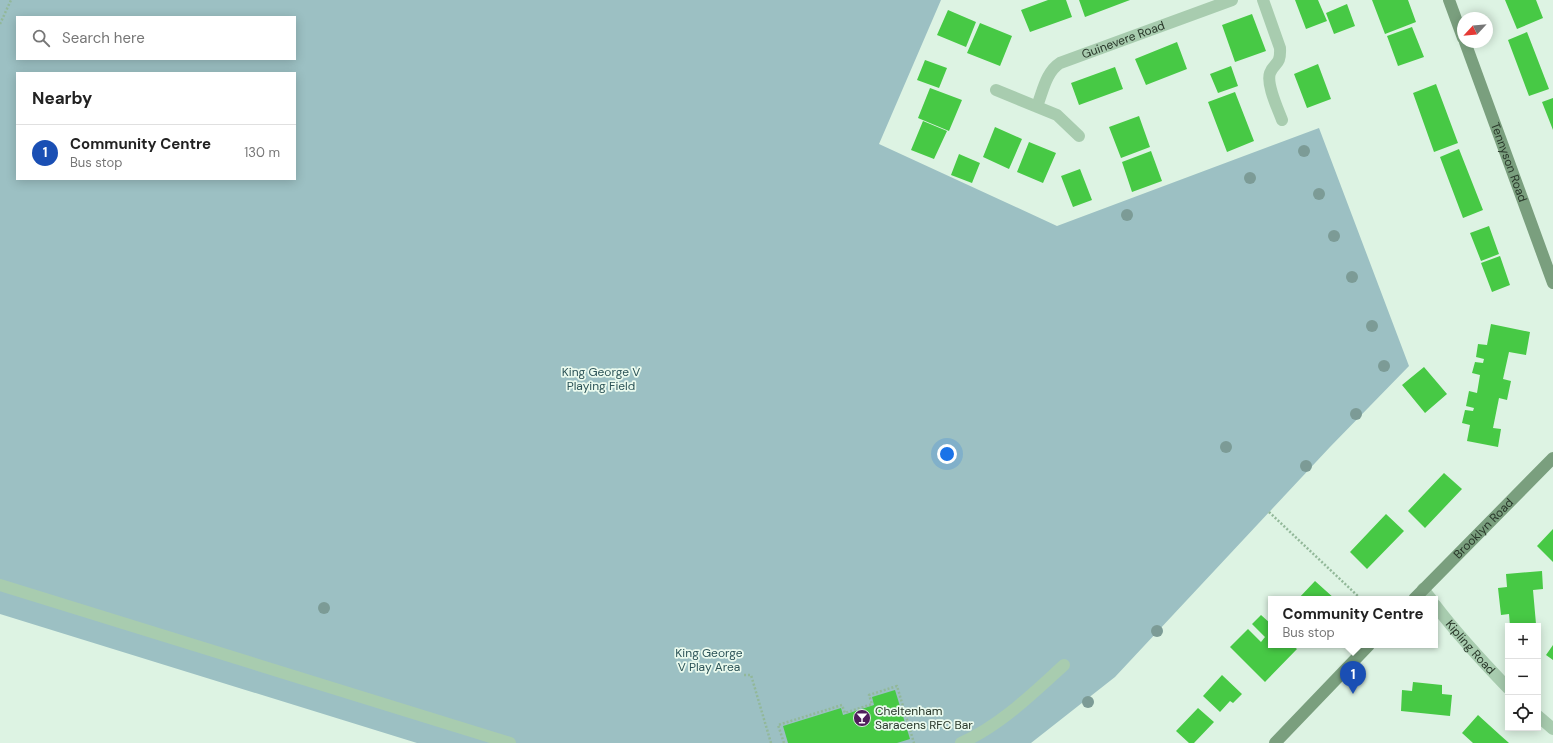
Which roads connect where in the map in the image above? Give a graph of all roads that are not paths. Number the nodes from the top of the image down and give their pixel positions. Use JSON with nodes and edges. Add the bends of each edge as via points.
{"nodes":[{"id":1,"x":1232,"y":0,"type":"edge"},
{"id":2,"x":1263,"y":0,"type":"edge"},
{"id":3,"x":1449,"y":0,"type":"edge"},
{"id":4,"x":1457,"y":22,"type":"edge"},
{"id":5,"x":1466,"y":48,"type":"edge"},
{"id":6,"x":996,"y":90,"type":"dead end"},
{"id":7,"x":1037,"y":106,"type":"junction"},
{"id":8,"x":1282,"y":120,"type":"dead end"},
{"id":9,"x":1079,"y":136,"type":"dead end"},
{"id":10,"x":1553,"y":283,"type":"edge"},
{"id":11,"x":1553,"y":458,"type":"edge"},
{"id":12,"x":0,"y":585,"type":"edge"},
{"id":13,"x":1423,"y":589,"type":"junction"},
{"id":14,"x":1417,"y":596,"type":"edge"},
{"id":15,"x":1429,"y":596,"type":"edge"},
{"id":16,"x":1438,"y":609,"type":"edge"},
{"id":17,"x":1366,"y":648,"type":"edge"},
{"id":18,"x":1064,"y":665,"type":"dead end"},
{"id":19,"x":1505,"y":685,"type":"edge"},
{"id":20,"x":1541,"y":719,"type":"edge"},
{"id":21,"x":1553,"y":729,"type":"edge"},
{"id":22,"x":510,"y":743,"type":"edge"},
{"id":23,"x":961,"y":743,"type":"edge"},
{"id":24,"x":1275,"y":743,"type":"edge"}],
"edges":[{"from":1,"to":7,"type":"street","name":"Guinevere Road","via":[[1060,63],[1050,73]]},
{"from":2,"to":8,"type":"street","via":[[1280,48],[1278,63],[1270,72],[1269,79]]},
{"from":3,"to":4,"type":"street"},
{"from":5,"to":10,"type":"street","name":"Tennyson Road"},
{"from":6,"to":7,"type":"street"},
{"from":7,"to":9,"type":"street","via":[[1057,115]]},
{"from":11,"to":13,"type":"street","name":"Brooklyn Road"},
{"from":12,"to":22,"type":"street"},
{"from":13,"to":14,"type":"street","name":"Brooklyn Road"},
{"from":13,"to":15,"type":"street"},
{"from":16,"to":19,"type":"street","name":"Kipling Road"},
{"from":17,"to":24,"type":"street"},
{"from":18,"to":23,"type":"street","via":[[1020,706],[976,736]]},
{"from":20,"to":21,"type":"street"}]}
